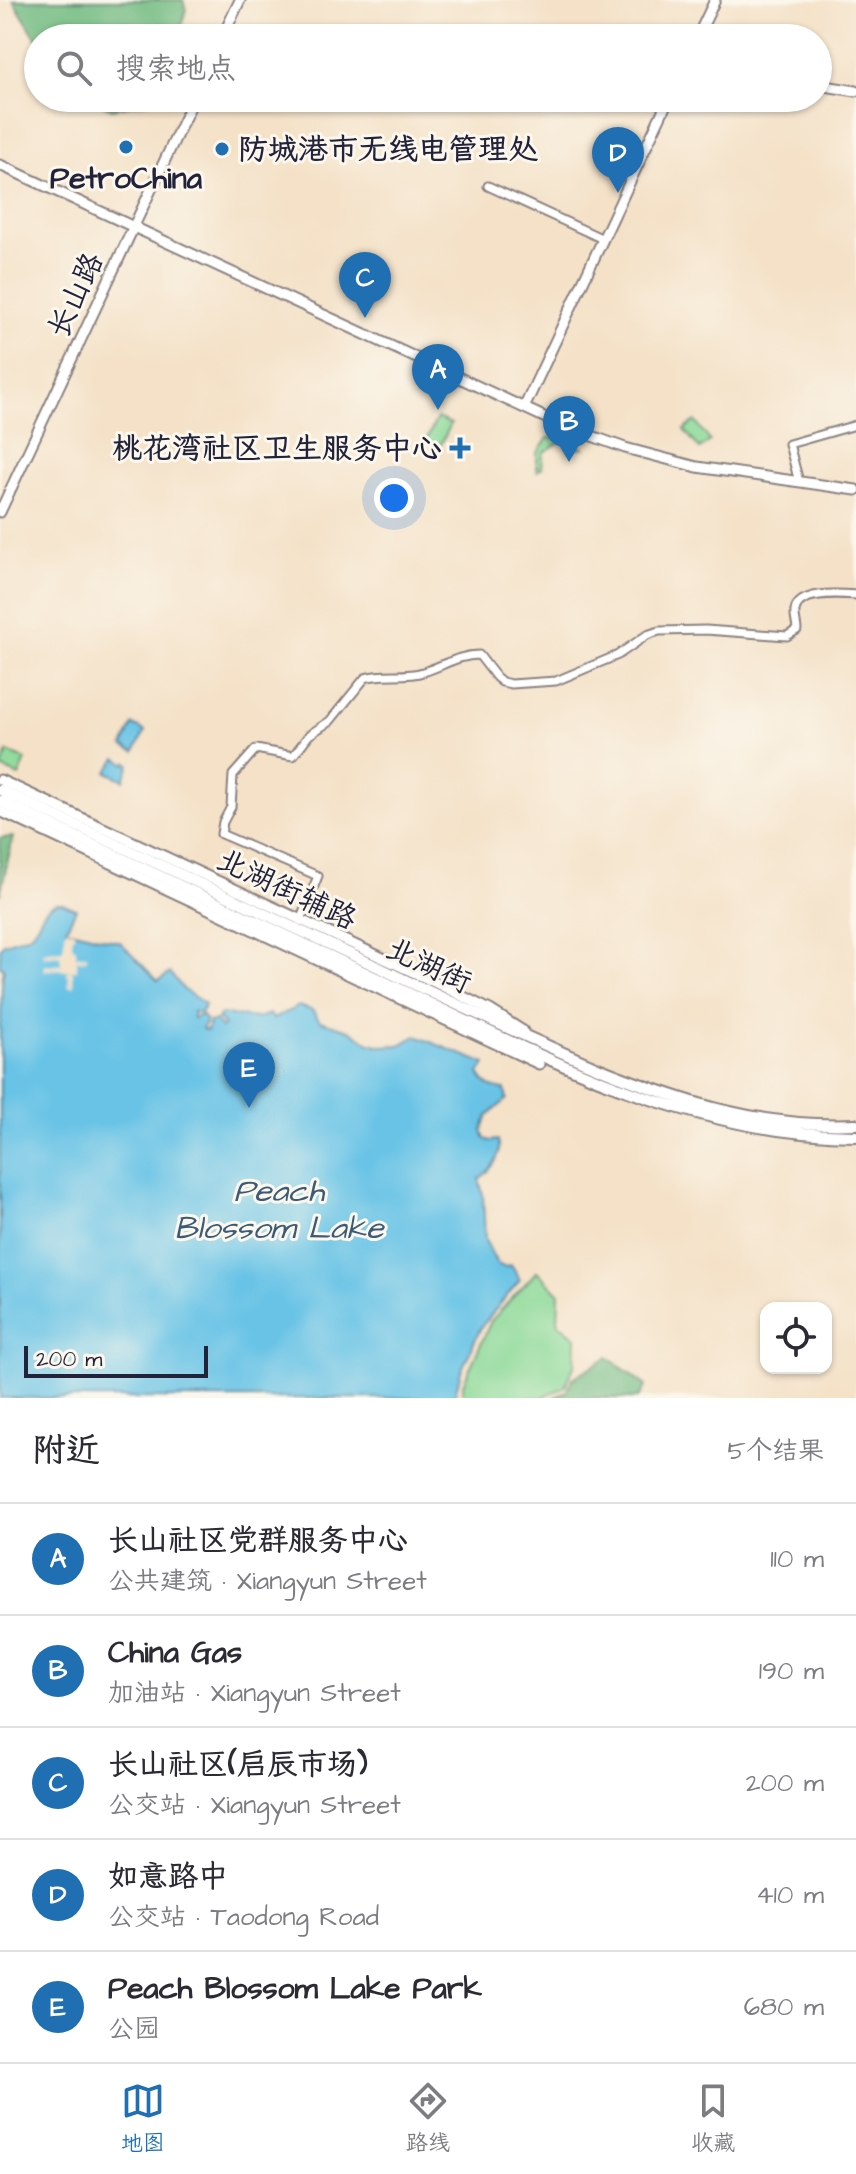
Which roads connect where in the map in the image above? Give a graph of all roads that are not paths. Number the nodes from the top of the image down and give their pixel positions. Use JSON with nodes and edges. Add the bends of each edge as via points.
{"nodes":[{"id":1,"x":240,"y":0,"type":"edge"},
{"id":2,"x":715,"y":0,"type":"edge"},
{"id":3,"x":229,"y":24,"type":"edge"},
{"id":4,"x":704,"y":24,"type":"edge"},
{"id":5,"x":832,"y":87,"type":"edge"},
{"id":6,"x":856,"y":91,"type":"edge"},
{"id":7,"x":187,"y":112,"type":"edge"},
{"id":8,"x":662,"y":112,"type":"edge"},
{"id":9,"x":0,"y":165,"type":"edge"},
{"id":10,"x":488,"y":186,"type":"dead end"},
{"id":11,"x":133,"y":227,"type":"junction"},
{"id":12,"x":603,"y":239,"type":"junction"},
{"id":13,"x":524,"y":408,"type":"junction"},
{"id":14,"x":856,"y":425,"type":"edge"},
{"id":15,"x":799,"y":482,"type":"junction"},
{"id":16,"x":856,"y":490,"type":"edge"},
{"id":17,"x":0,"y":512,"type":"edge"},
{"id":18,"x":856,"y":595,"type":"edge"},
{"id":19,"x":0,"y":780,"type":"edge"},
{"id":20,"x":0,"y":790,"type":"edge"},
{"id":21,"x":26,"y":797,"type":"junction"},
{"id":22,"x":0,"y":801,"type":"edge"},
{"id":23,"x":0,"y":811,"type":"edge"},
{"id":24,"x":240,"y":898,"type":"junction"},
{"id":25,"x":300,"y":921,"type":"junction"},
{"id":26,"x":328,"y":939,"type":"junction"},
{"id":27,"x":539,"y":1064,"type":"dead end"},
{"id":28,"x":856,"y":1124,"type":"edge"},
{"id":29,"x":856,"y":1136,"type":"edge"}],
"edges":[{"from":1,"to":3,"type":"street"},
{"from":2,"to":4,"type":"street"},
{"from":5,"to":6,"type":"street"},
{"from":7,"to":11,"type":"street","name":"长山路"},
{"from":8,"to":12,"type":"street"},
{"from":9,"to":11,"type":"street"},
{"from":10,"to":12,"type":"street"},
{"from":11,"to":13,"type":"street"},
{"from":11,"to":17,"type":"street","name":"长山路"},
{"from":12,"to":13,"type":"street"},
{"from":13,"to":15,"type":"street","via":[[665,459]]},
{"from":14,"to":15,"type":"street","via":[[789,444]]},
{"from":15,"to":16,"type":"street"},
{"from":18,"to":25,"type":"street","via":[[804,599],[795,612],[797,630],[787,636],[659,631],[556,681],[502,682],[479,655],[422,673],[365,678],[293,756],[256,749],[233,775],[231,807],[221,834],[318,876]]},
{"from":19,"to":21,"type":"street"},
{"from":20,"to":21,"type":"main road","name":"北湖街"},
{"from":21,"to":24,"type":"main road","name":"北湖街"},
{"from":22,"to":29,"type":"main road","name":"北湖街","via":[[547,1058],[640,1096],[750,1127]]},
{"from":23,"to":27,"type":"street","name":"北湖街辅路"},
{"from":24,"to":25,"type":"street","name":"北湖街辅路"},
{"from":24,"to":26,"type":"main road","name":"北湖街"},
{"from":25,"to":26,"type":"street","name":"北湖街辅路"},
{"from":26,"to":28,"type":"main road","name":"北湖街","via":[[549,1048],[661,1093],[769,1120]]}]}
